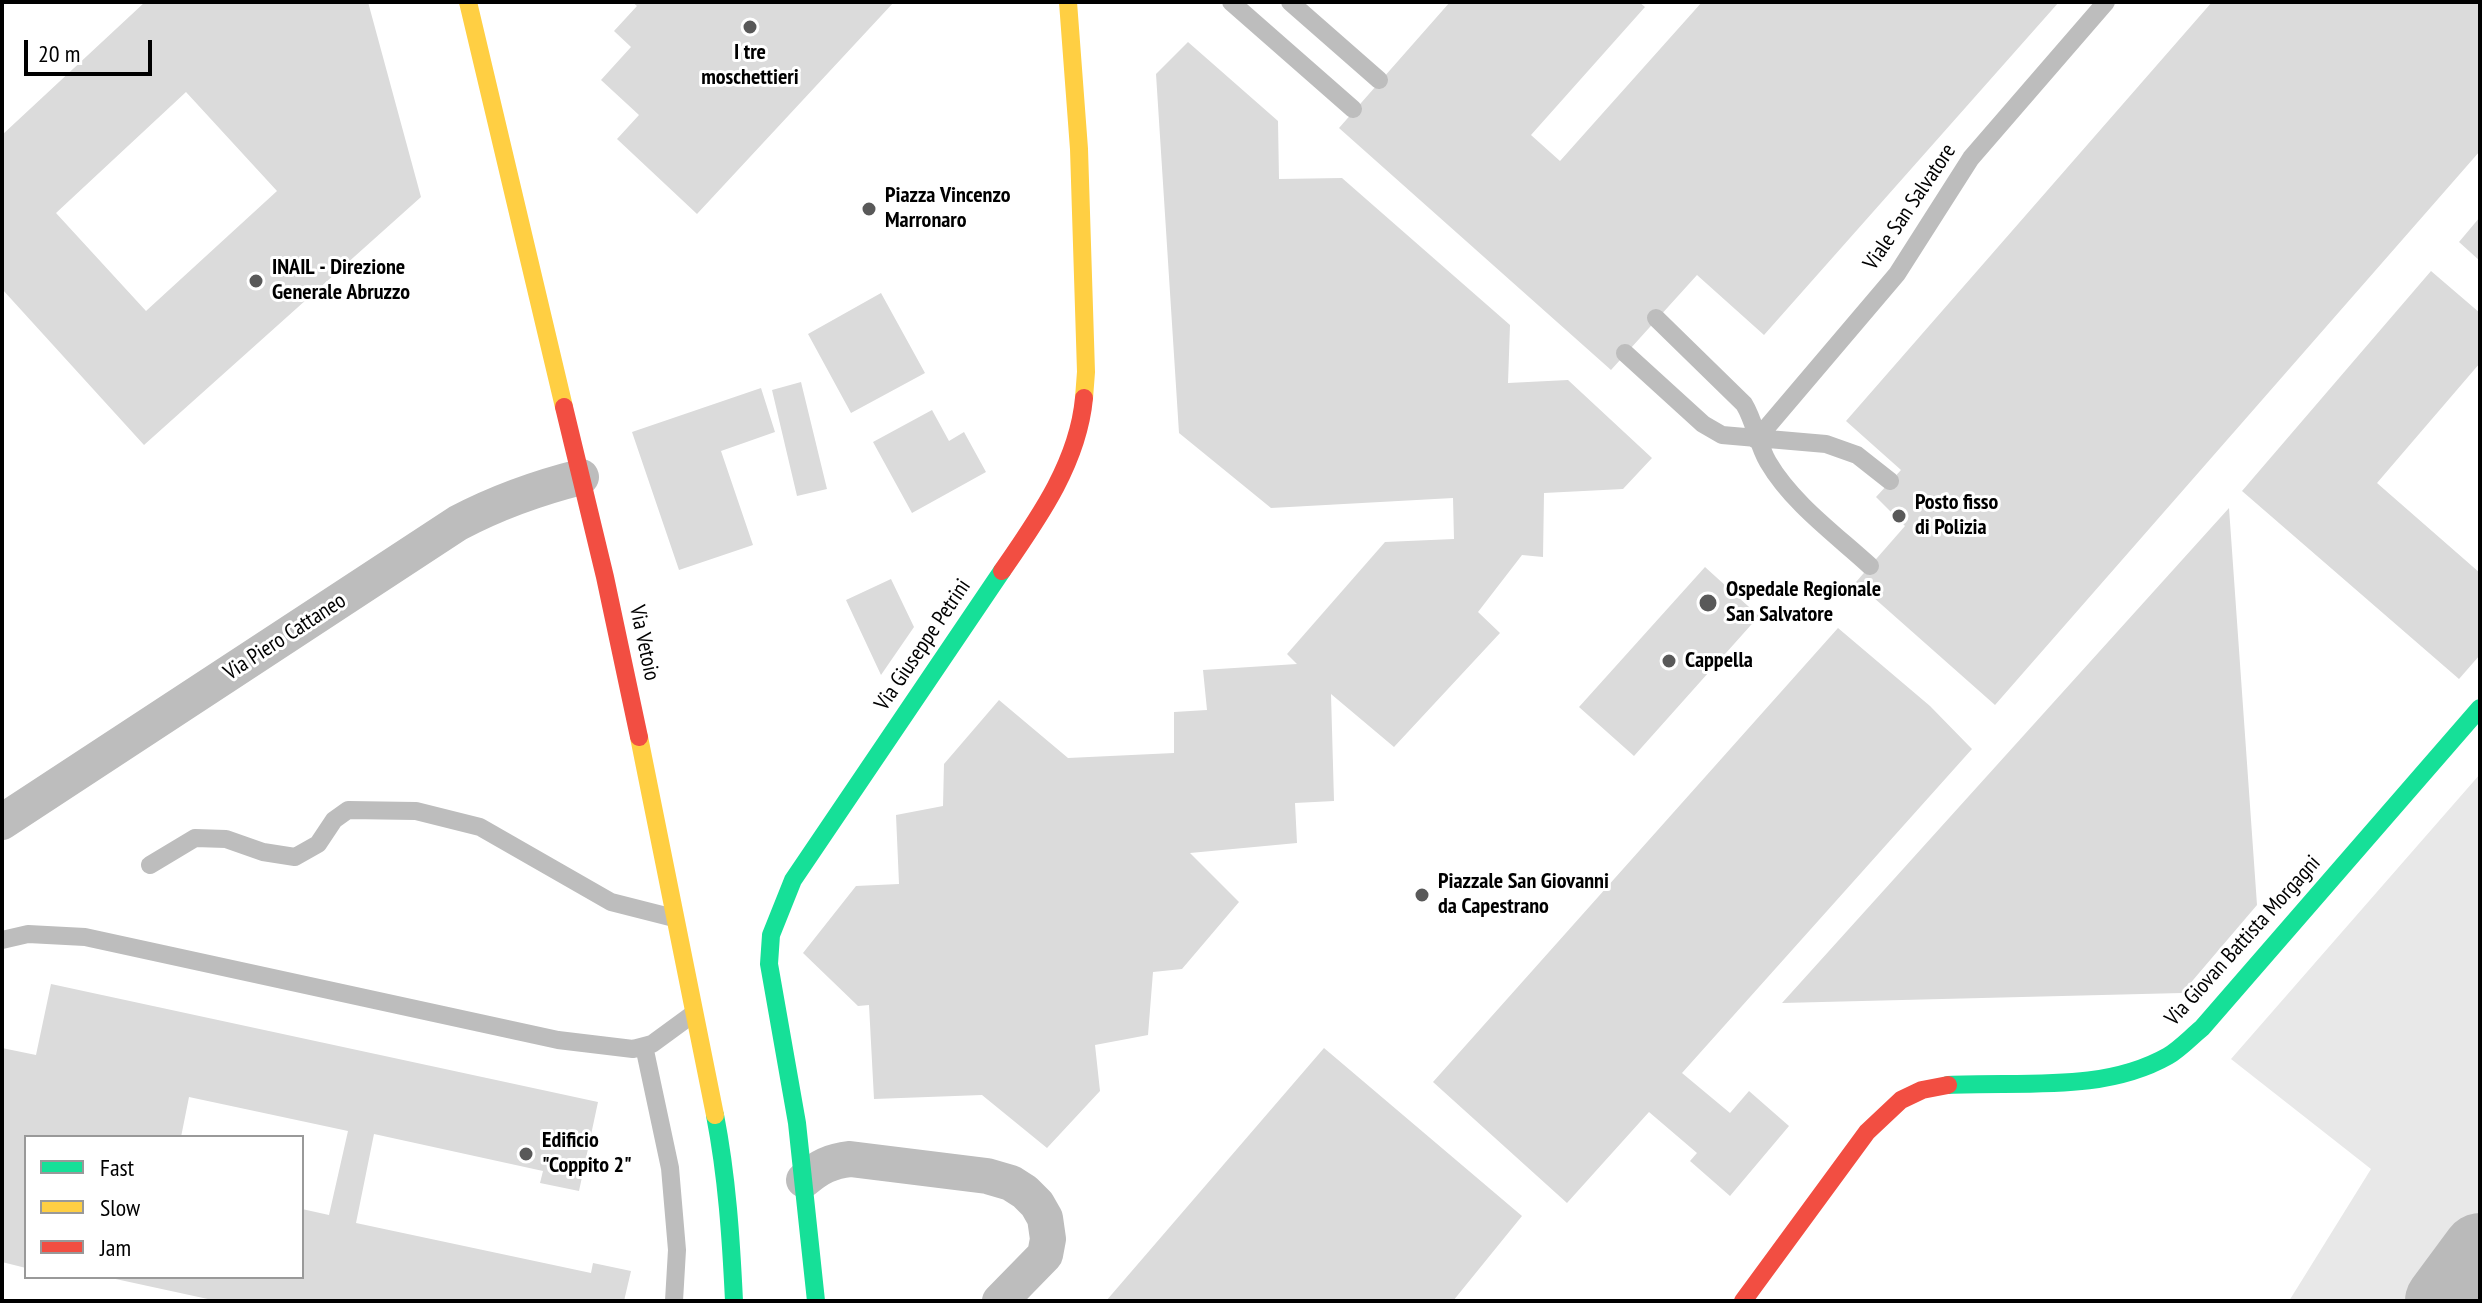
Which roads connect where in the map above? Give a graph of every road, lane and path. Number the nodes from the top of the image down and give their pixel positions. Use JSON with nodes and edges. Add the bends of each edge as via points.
{"nodes":[{"id":1,"x":468,"y":2,"type":"edge"},
{"id":2,"x":1068,"y":2,"type":"edge"},
{"id":3,"x":1231,"y":2,"type":"edge"},
{"id":4,"x":1290,"y":2,"type":"edge"},
{"id":5,"x":2106,"y":2,"type":"edge"},
{"id":6,"x":1379,"y":80,"type":"dead end"},
{"id":7,"x":1353,"y":109,"type":"dead end"},
{"id":8,"x":1656,"y":318,"type":"dead end"},
{"id":9,"x":1625,"y":353,"type":"dead end"},
{"id":10,"x":1756,"y":440,"type":"junction"},
{"id":11,"x":581,"y":477,"type":"junction"},
{"id":12,"x":1890,"y":481,"type":"dead end"},
{"id":13,"x":1870,"y":566,"type":"dead end"},
{"id":14,"x":2480,"y":708,"type":"edge"},
{"id":15,"x":2,"y":822,"type":"edge"},
{"id":16,"x":150,"y":865,"type":"dead end"},
{"id":17,"x":677,"y":919,"type":"junction"},
{"id":18,"x":2,"y":940,"type":"edge"},
{"id":19,"x":696,"y":1012,"type":"junction"},
{"id":20,"x":644,"y":1046,"type":"junction"},
{"id":21,"x":804,"y":1180,"type":"junction"},
{"id":22,"x":674,"y":1301,"type":"edge"},
{"id":23,"x":734,"y":1301,"type":"edge"},
{"id":24,"x":816,"y":1301,"type":"edge"},
{"id":25,"x":1000,"y":1301,"type":"edge"},
{"id":26,"x":1743,"y":1301,"type":"edge"}],
"edges":[{"from":1,"to":11,"type":"street","name":"Via Vetoio"},
{"from":2,"to":21,"type":"street","name":"Via Giuseppe Petrini","via":[[1086,372],[1076,442],[1043,511],[793,880],[771,935],[773,998]]},
{"from":3,"to":7,"type":"lane"},
{"from":4,"to":6,"type":"lane"},
{"from":5,"to":10,"type":"lane","name":"Viale San Salvatore","via":[[1971,158],[1897,274]]},
{"from":8,"to":10,"type":"lane","via":[[1738,396],[1749,411]]},
{"from":9,"to":10,"type":"lane","via":[[1703,424],[1722,435]]},
{"from":10,"to":12,"type":"lane","via":[[1806,441],[1843,449]]},
{"from":10,"to":13,"type":"lane","via":[[1791,492]]},
{"from":11,"to":15,"type":"street","name":"Via Piero Cattaneo","via":[[531,490],[458,523]]},
{"from":11,"to":17,"type":"street","name":"Via Vetoio"},
{"from":14,"to":26,"type":"street","name":"Via Giovan Battista Morgagni","via":[[2202,1028],[2170,1055],[2102,1080],[1949,1085],[1901,1100],[1867,1132]]},
{"from":16,"to":17,"type":"lane","via":[[195,838],[226,839],[295,857],[318,844],[348,810],[416,811],[480,827],[611,902]]},
{"from":17,"to":19,"type":"street","name":"Via Vetoio"},
{"from":18,"to":20,"type":"lane","via":[[28,934],[85,937],[558,1040]]},
{"from":19,"to":20,"type":"lane"},
{"from":19,"to":23,"type":"street","name":"Via Vetoio","via":[[723,1158]]},
{"from":20,"to":22,"type":"lane","via":[[670,1168],[677,1250]]},
{"from":21,"to":24,"type":"street","name":"Via Giuseppe Petrini"},
{"from":21,"to":25,"type":"street","via":[[833,1161],[850,1159],[987,1176],[1016,1186],[1037,1204],[1048,1239],[1045,1255]]}]}
